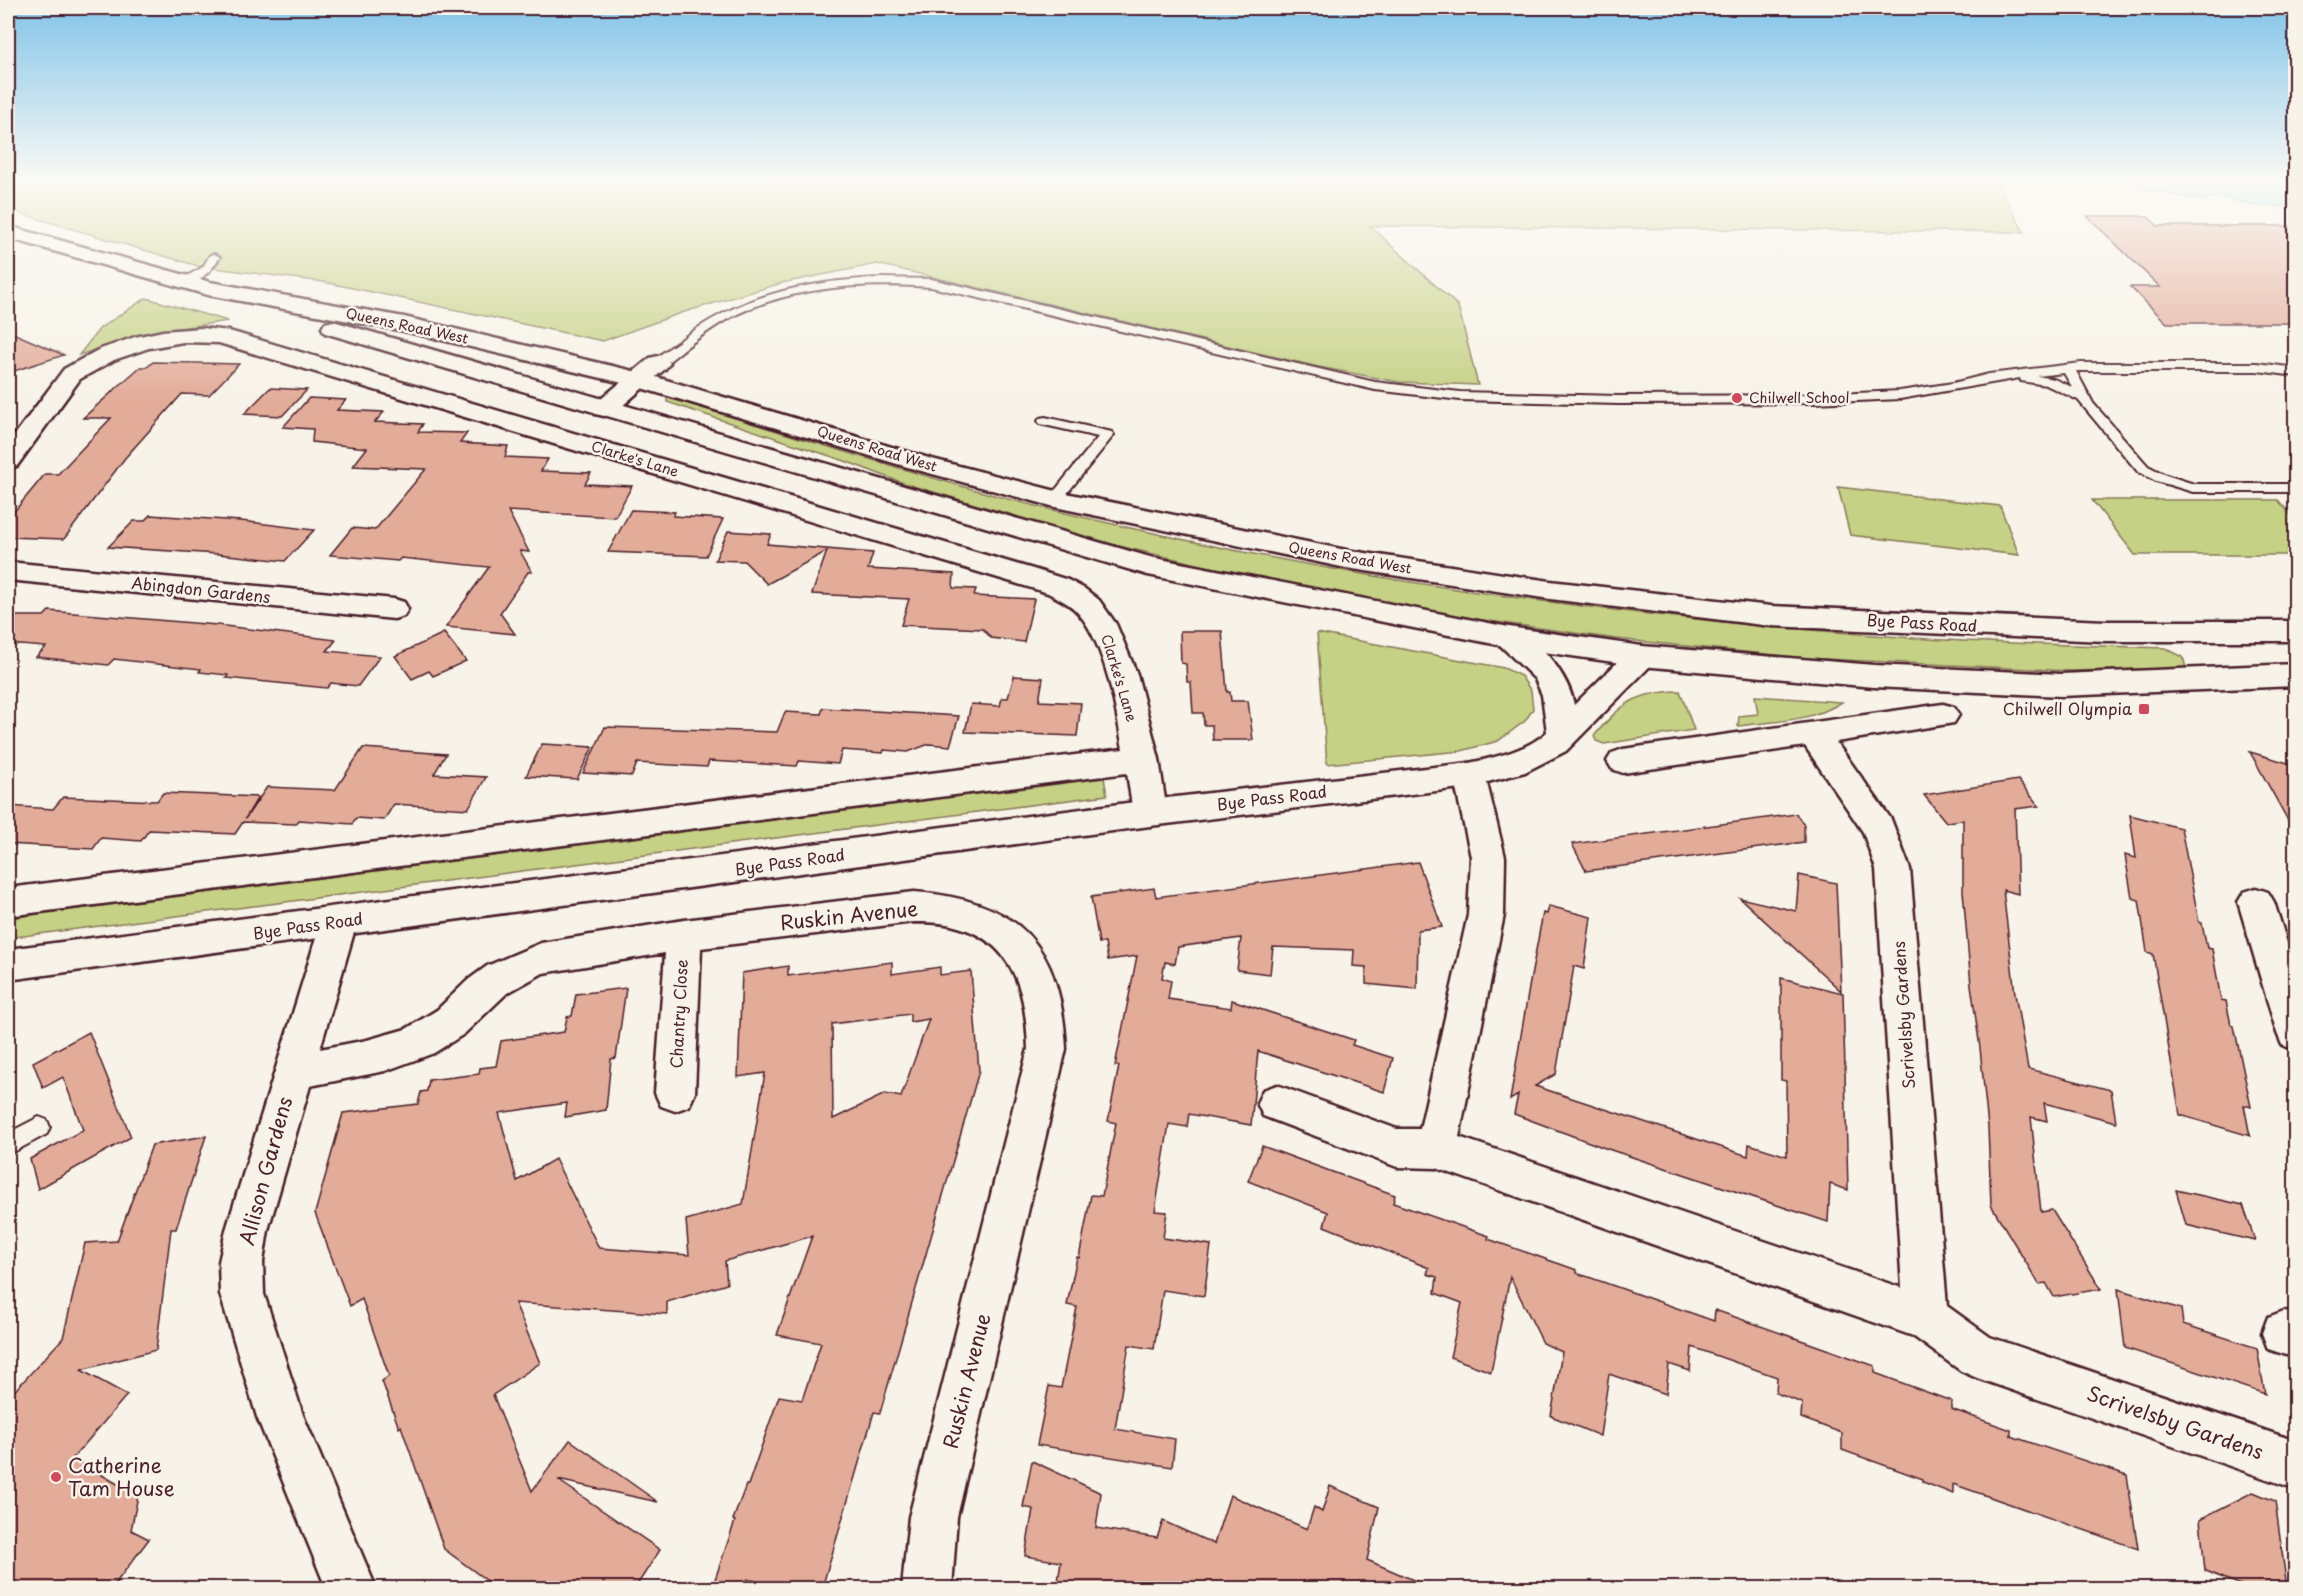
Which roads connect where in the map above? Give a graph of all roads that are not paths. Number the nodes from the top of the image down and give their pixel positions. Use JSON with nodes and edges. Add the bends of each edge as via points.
{"nodes":[{"id":1,"x":84,"y":253,"type":"edge"},
{"id":2,"x":214,"y":257,"type":"dead end"},
{"id":3,"x":184,"y":282,"type":"junction"},
{"id":4,"x":208,"y":288,"type":"junction"},
{"id":5,"x":658,"y":363,"type":"joint"},
{"id":6,"x":2068,"y":368,"type":"junction"},
{"id":7,"x":2295,"y":372,"type":"edge"},
{"id":8,"x":1989,"y":378,"type":"junction"},
{"id":9,"x":638,"y":380,"type":"junction"},
{"id":10,"x":2083,"y":397,"type":"junction"},
{"id":11,"x":604,"y":409,"type":"junction"},
{"id":12,"x":1045,"y":421,"type":"dead end"},
{"id":13,"x":16,"y":438,"type":"edge"},
{"id":14,"x":8,"y":461,"type":"edge"},
{"id":15,"x":2295,"y":488,"type":"edge"},
{"id":16,"x":1055,"y":499,"type":"junction"},
{"id":17,"x":8,"y":571,"type":"edge"},
{"id":18,"x":1550,"y":590,"type":"joint"},
{"id":19,"x":395,"y":608,"type":"dead end"},
{"id":20,"x":2295,"y":631,"type":"edge"},
{"id":21,"x":1509,"y":637,"type":"junction"},
{"id":22,"x":1642,"y":656,"type":"junction"},
{"id":23,"x":2295,"y":675,"type":"edge"},
{"id":24,"x":1943,"y":715,"type":"dead end"},
{"id":25,"x":1813,"y":733,"type":"junction"},
{"id":26,"x":1563,"y":734,"type":"junction"},
{"id":27,"x":1143,"y":759,"type":"junction"},
{"id":28,"x":1623,"y":761,"type":"dead end"},
{"id":29,"x":1469,"y":775,"type":"junction"},
{"id":30,"x":1150,"y":813,"type":"junction"},
{"id":31,"x":8,"y":902,"type":"edge"},
{"id":32,"x":2256,"y":902,"type":"dead end"},
{"id":33,"x":339,"y":922,"type":"junction"},
{"id":34,"x":684,"y":935,"type":"junction"},
{"id":35,"x":8,"y":965,"type":"edge"},
{"id":36,"x":2295,"y":1034,"type":"edge"},
{"id":37,"x":294,"y":1071,"type":"junction"},
{"id":38,"x":675,"y":1092,"type":"dead end"},
{"id":39,"x":1276,"y":1103,"type":"dead end"},
{"id":40,"x":39,"y":1127,"type":"dead end"},
{"id":41,"x":8,"y":1145,"type":"edge"},
{"id":42,"x":1436,"y":1149,"type":"junction"},
{"id":43,"x":1926,"y":1318,"type":"junction"},
{"id":44,"x":2295,"y":1465,"type":"edge"},
{"id":45,"x":351,"y":1588,"type":"edge"},
{"id":46,"x":927,"y":1588,"type":"edge"}],
"edges":[{"from":1,"to":3,"type":"street","name":"Queens Road West"},
{"from":2,"to":3,"type":"lane","via":[[207,268]]},
{"from":3,"to":4,"type":"street","name":"Queens Road West"},
{"from":4,"to":9,"type":"street","name":"Queens Road West","via":[[404,324]]},
{"from":4,"to":11,"type":"street","name":"Queens Road West","via":[[377,343]]},
{"from":5,"to":8,"type":"lane","via":[[734,311],[816,287],[879,279],[932,283],[1375,386],[1460,396],[1815,399],[1900,395]]},
{"from":5,"to":9,"type":"street"},
{"from":6,"to":7,"type":"lane","via":[[2257,367]]},
{"from":6,"to":8,"type":"lane"},
{"from":6,"to":10,"type":"lane"},
{"from":8,"to":10,"type":"lane","via":[[2023,377],[2049,382]]},
{"from":9,"to":11,"type":"street"},
{"from":9,"to":16,"type":"street","name":"Queens Road West"},
{"from":10,"to":15,"type":"lane","via":[[2143,469],[2161,478],[2193,488]]},
{"from":11,"to":21,"type":"street","name":"Queens Road West","via":[[771,454],[1148,566]]},
{"from":12,"to":16,"type":"lane","via":[[1107,435]]},
{"from":13,"to":14,"type":"street","name":"Clarke's Lane"},
{"from":13,"to":27,"type":"street","name":"Clarke's Lane","via":[[72,374],[84,366],[133,346],[169,337],[221,336],[1053,584],[1087,605],[1099,618],[1116,659]]},
{"from":16,"to":18,"type":"street","name":"Queens Road West","via":[[1346,559]]},
{"from":17,"to":19,"type":"street","name":"Abingdon Gardens"},
{"from":18,"to":20,"type":"street","name":"Bye Pass Road","via":[[1771,616],[2105,631]]},
{"from":21,"to":22,"type":"street"},
{"from":21,"to":26,"type":"street","via":[[1548,674],[1557,695]]},
{"from":22,"to":23,"type":"street","via":[[1874,676],[2061,686]]},
{"from":22,"to":26,"type":"street","name":"Bye Pass Road"},
{"from":24,"to":25,"type":"street"},
{"from":25,"to":28,"type":"street"},
{"from":25,"to":43,"type":"street","name":"Scrivelsby Gardens","via":[[1879,828],[1893,869]]},
{"from":26,"to":29,"type":"street","name":"Bye Pass Road","via":[[1538,755]]},
{"from":27,"to":30,"type":"street","name":"Clarke's Lane"},
{"from":27,"to":31,"type":"street"},
{"from":29,"to":30,"type":"street","name":"Bye Pass Road"},
{"from":29,"to":42,"type":"street","via":[[1488,857],[1486,915]]},
{"from":30,"to":33,"type":"street","name":"Bye Pass Road"},
{"from":32,"to":36,"type":"street"},
{"from":33,"to":35,"type":"street","name":"Bye Pass Road"},
{"from":33,"to":37,"type":"street","name":"Allison Gardens"},
{"from":34,"to":37,"type":"street","name":"Ruskin Avenue","via":[[522,964],[488,986],[453,1021],[421,1041],[389,1052]]},
{"from":34,"to":38,"type":"street","name":"Chantry Close"},
{"from":34,"to":46,"type":"street","name":"Ruskin Avenue","via":[[914,907],[950,910],[998,930],[1022,952],[1040,985],[1047,1021],[1047,1049],[933,1518]]},
{"from":37,"to":45,"type":"street","name":"Allison Gardens","via":[[247,1230],[242,1294],[280,1417]]},
{"from":39,"to":42,"type":"street","name":"Scrivelsby Gardens","via":[[1397,1148]]},
{"from":40,"to":41,"type":"lane"},
{"from":42,"to":43,"type":"street","name":"Scrivelsby Gardens"},
{"from":43,"to":44,"type":"street","name":"Scrivelsby Gardens","via":[[1977,1355]]}]}
